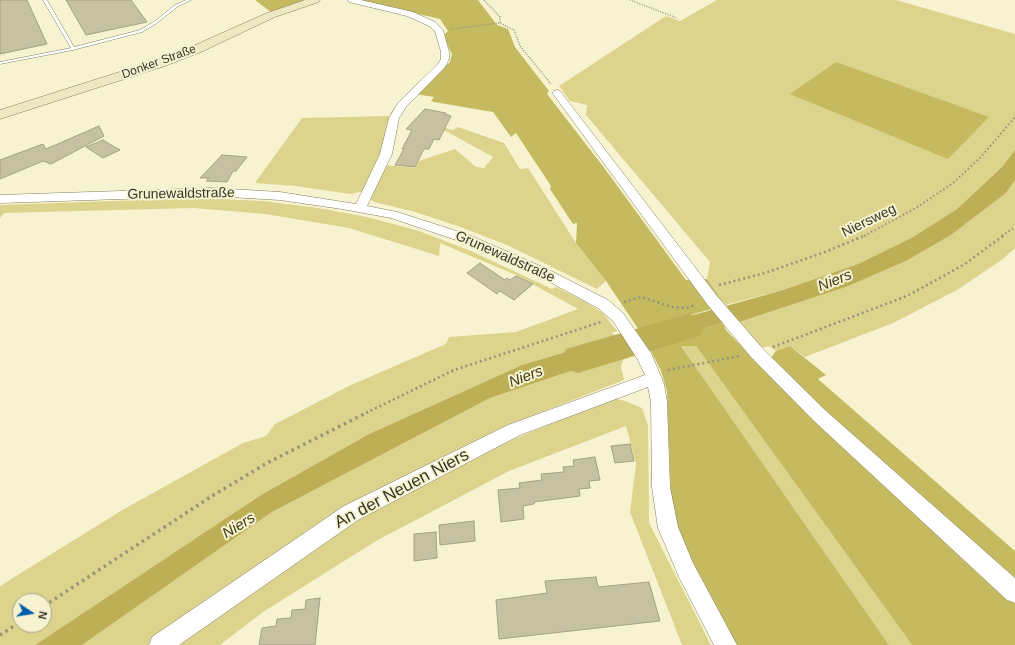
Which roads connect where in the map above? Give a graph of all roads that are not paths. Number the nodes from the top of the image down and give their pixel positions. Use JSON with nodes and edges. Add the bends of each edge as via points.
{"nodes":[{"id":1,"x":45,"y":0,"type":"edge"},
{"id":2,"x":189,"y":0,"type":"edge"},
{"id":3,"x":315,"y":0,"type":"edge"},
{"id":4,"x":352,"y":0,"type":"edge"},
{"id":5,"x":73,"y":49,"type":"junction"},
{"id":6,"x":0,"y":62,"type":"edge"},
{"id":7,"x":557,"y":93,"type":"road end"},
{"id":8,"x":0,"y":115,"type":"edge"},
{"id":9,"x":0,"y":199,"type":"edge"},
{"id":10,"x":360,"y":208,"type":"junction"},
{"id":11,"x":650,"y":377,"type":"junction"},
{"id":12,"x":1015,"y":592,"type":"edge"},
{"id":13,"x":160,"y":645,"type":"edge"},
{"id":14,"x":726,"y":645,"type":"edge"}],
"edges":[{"from":1,"to":5,"type":"lane"},
{"from":2,"to":5,"type":"lane","via":[[176,6],[141,31]]},
{"from":3,"to":8,"type":"street","name":"Donker Straße","via":[[271,15],[158,64]]},
{"from":4,"to":10,"type":"street","via":[[421,18],[432,24],[439,30],[445,52],[442,65],[402,105],[394,118],[386,154]]},
{"from":5,"to":6,"type":"lane"},
{"from":7,"to":12,"type":"street","via":[[712,300],[757,354],[794,391]]},
{"from":9,"to":10,"type":"street","name":"Grunewaldstraße","via":[[212,192],[280,196]]},
{"from":10,"to":11,"type":"street","name":"Grunewaldstraße","via":[[424,224],[464,238],[540,271],[604,304],[618,317],[645,357]]},
{"from":11,"to":13,"type":"street","name":"An der Neuen Niers","via":[[514,430],[351,513]]},
{"from":11,"to":14,"type":"street","name":"Grunewaldstraße","via":[[659,402],[661,487],[668,528],[686,570]]}]}
